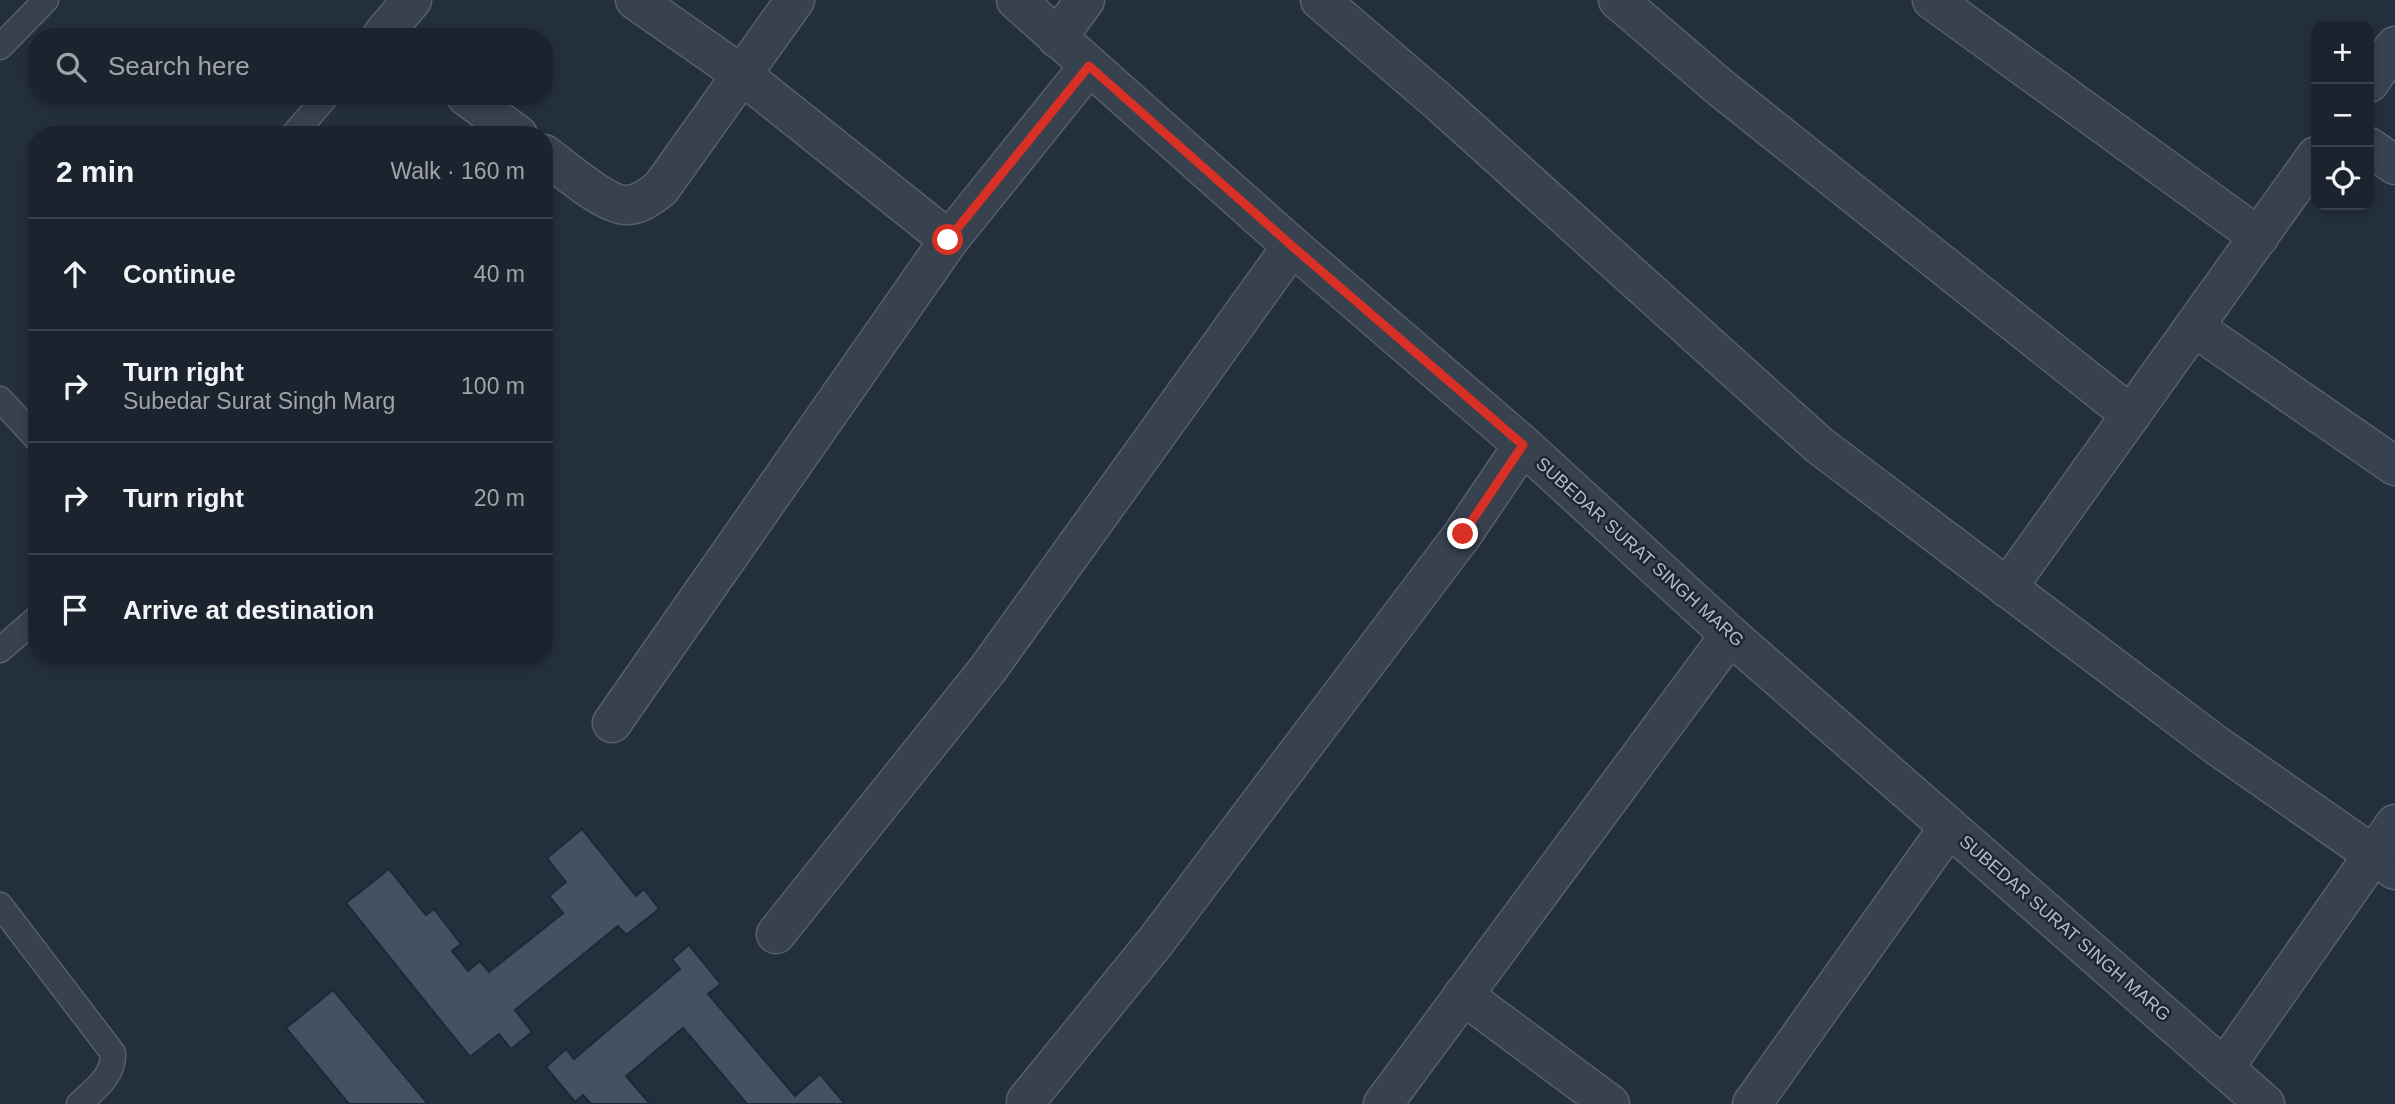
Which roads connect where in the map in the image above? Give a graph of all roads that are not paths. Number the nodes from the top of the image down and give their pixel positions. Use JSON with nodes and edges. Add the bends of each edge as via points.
{"nodes":[{"id":1,"x":46,"y":0,"type":"edge"},
{"id":2,"x":412,"y":0,"type":"edge"},
{"id":3,"x":635,"y":0,"type":"edge"},
{"id":4,"x":795,"y":0,"type":"edge"},
{"id":5,"x":1016,"y":0,"type":"edge"},
{"id":6,"x":1085,"y":0,"type":"edge"},
{"id":7,"x":1320,"y":0,"type":"edge"},
{"id":8,"x":1618,"y":0,"type":"edge"},
{"id":9,"x":1932,"y":0,"type":"edge"},
{"id":10,"x":389,"y":28,"type":"edge"},
{"id":11,"x":1058,"y":37,"type":"junction"},
{"id":12,"x":2395,"y":46,"type":"edge"},
{"id":13,"x":0,"y":47,"type":"edge"},
{"id":14,"x":1089,"y":66,"type":"junction"},
{"id":15,"x":741,"y":74,"type":"junction"},
{"id":16,"x":2374,"y":76,"type":"edge"},
{"id":17,"x":319,"y":105,"type":"edge"},
{"id":18,"x":478,"y":105,"type":"edge"},
{"id":19,"x":301,"y":126,"type":"edge"},
{"id":20,"x":506,"y":126,"type":"edge"},
{"id":21,"x":2374,"y":150,"type":"edge"},
{"id":22,"x":553,"y":161,"type":"edge"},
{"id":23,"x":2311,"y":163,"type":"edge"},
{"id":24,"x":2395,"y":165,"type":"edge"},
{"id":25,"x":2259,"y":237,"type":"junction"},
{"id":26,"x":948,"y":240,"type":"junction"},
{"id":27,"x":1292,"y":246,"type":"junction"},
{"id":28,"x":2194,"y":327,"type":"junction"},
{"id":29,"x":0,"y":399,"type":"edge"},
{"id":30,"x":2131,"y":415,"type":"junction"},
{"id":31,"x":28,"y":422,"type":"edge"},
{"id":32,"x":1523,"y":445,"type":"junction"},
{"id":33,"x":2395,"y":467,"type":"edge"},
{"id":34,"x":2007,"y":587,"type":"junction"},
{"id":35,"x":28,"y":626,"type":"edge"},
{"id":36,"x":1730,"y":635,"type":"junction"},
{"id":37,"x":0,"y":650,"type":"edge"},
{"id":38,"x":612,"y":723,"type":"dead end"},
{"id":39,"x":2395,"y":824,"type":"edge"},
{"id":40,"x":1949,"y":827,"type":"junction"},
{"id":41,"x":2384,"y":862,"type":"edge"},
{"id":42,"x":0,"y":905,"type":"edge"},
{"id":43,"x":776,"y":934,"type":"dead end"},
{"id":44,"x":1463,"y":995,"type":"junction"},
{"id":45,"x":2224,"y":1068,"type":"junction"},
{"id":46,"x":1026,"y":1101,"type":"dead end"},
{"id":47,"x":79,"y":1104,"type":"edge"},
{"id":48,"x":1383,"y":1104,"type":"edge"},
{"id":49,"x":1611,"y":1104,"type":"edge"},
{"id":50,"x":1752,"y":1104,"type":"edge"},
{"id":51,"x":2265,"y":1104,"type":"edge"}],
"edges":[{"from":1,"to":13,"type":"lane"},
{"from":2,"to":10,"type":"street"},
{"from":3,"to":15,"type":"street"},
{"from":4,"to":15,"type":"street"},
{"from":5,"to":11,"type":"street","name":"SUBEDAR SURAT SINGH MARG"},
{"from":6,"to":11,"type":"street"},
{"from":7,"to":34,"type":"street","via":[[1819,445]]},
{"from":8,"to":30,"type":"street","via":[[1722,89]]},
{"from":9,"to":25,"type":"street"},
{"from":11,"to":14,"type":"street","name":"SUBEDAR SURAT SINGH MARG"},
{"from":12,"to":16,"type":"street"},
{"from":14,"to":26,"type":"street"},
{"from":14,"to":27,"type":"street","name":"SUBEDAR SURAT SINGH MARG"},
{"from":15,"to":22,"type":"street","via":[[647,200],[626,206],[602,197]]},
{"from":15,"to":26,"type":"street"},
{"from":17,"to":19,"type":"lane"},
{"from":18,"to":20,"type":"street"},
{"from":21,"to":24,"type":"street"},
{"from":23,"to":25,"type":"street"},
{"from":25,"to":28,"type":"street"},
{"from":26,"to":38,"type":"street"},
{"from":27,"to":32,"type":"street","name":"SUBEDAR SURAT SINGH MARG"},
{"from":27,"to":43,"type":"street","via":[[988,670]]},
{"from":28,"to":30,"type":"street"},
{"from":28,"to":33,"type":"street"},
{"from":29,"to":31,"type":"lane"},
{"from":30,"to":34,"type":"street"},
{"from":32,"to":36,"type":"street","name":"SUBEDAR SURAT SINGH MARG"},
{"from":32,"to":46,"type":"street","via":[[1463,534],[1172,919]]},
{"from":34,"to":41,"type":"street","via":[[2216,744]]},
{"from":35,"to":37,"type":"lane"},
{"from":36,"to":40,"type":"street","name":"SUBEDAR SURAT SINGH MARG"},
{"from":36,"to":44,"type":"street"},
{"from":39,"to":41,"type":"street"},
{"from":40,"to":45,"type":"street","name":"SUBEDAR SURAT SINGH MARG"},
{"from":40,"to":50,"type":"street"},
{"from":41,"to":45,"type":"street"},
{"from":42,"to":47,"type":"lane","via":[[113,1053],[109,1074]]},
{"from":44,"to":48,"type":"street"},
{"from":44,"to":49,"type":"street"},
{"from":45,"to":51,"type":"street","name":"SUBEDAR SURAT SINGH MARG"}]}
